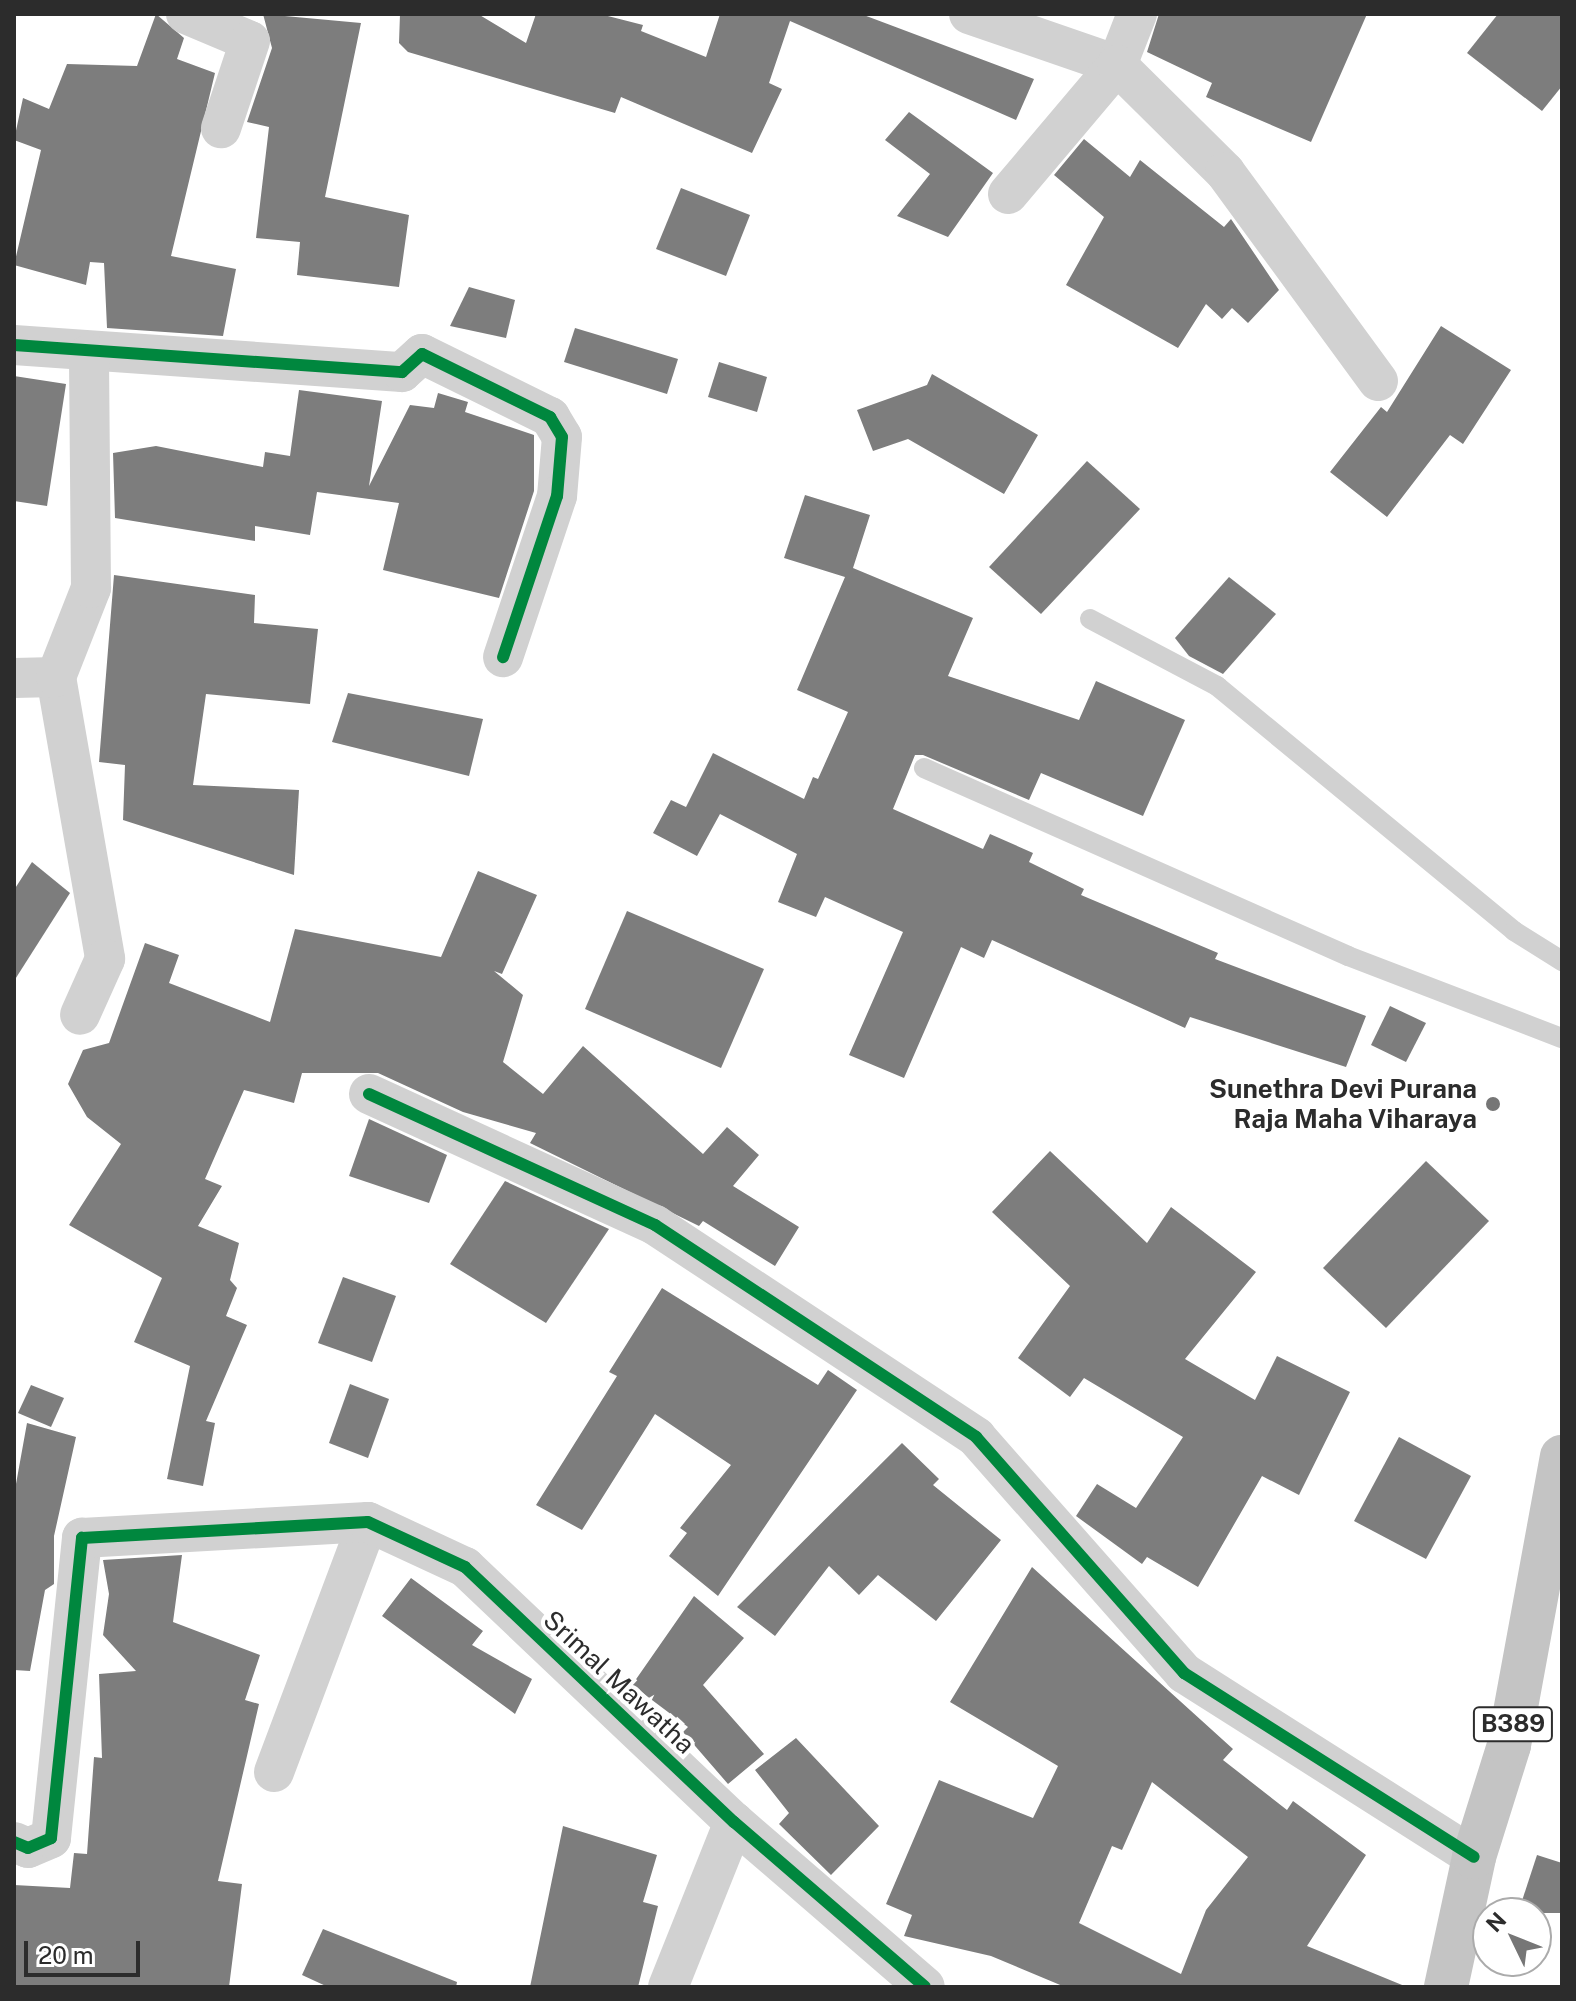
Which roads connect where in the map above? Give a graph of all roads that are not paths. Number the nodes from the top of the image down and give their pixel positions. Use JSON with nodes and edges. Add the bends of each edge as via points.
{"nodes":[{"id":1,"x":186,"y":14,"type":"edge"},
{"id":2,"x":969,"y":14,"type":"edge"},
{"id":3,"x":1137,"y":14,"type":"edge"},
{"id":4,"x":1117,"y":65,"type":"junction"},
{"id":5,"x":221,"y":128,"type":"dead end"},
{"id":6,"x":1008,"y":194,"type":"dead end"},
{"id":7,"x":14,"y":345,"type":"edge"},
{"id":8,"x":89,"y":354,"type":"junction"},
{"id":9,"x":1378,"y":381,"type":"dead end"},
{"id":10,"x":1090,"y":619,"type":"dead end"},
{"id":11,"x":503,"y":657,"type":"dead end"},
{"id":12,"x":56,"y":677,"type":"junction"},
{"id":13,"x":14,"y":678,"type":"edge"},
{"id":14,"x":924,"y":768,"type":"dead end"},
{"id":15,"x":1562,"y":961,"type":"edge"},
{"id":16,"x":80,"y":1015,"type":"dead end"},
{"id":17,"x":1562,"y":1038,"type":"edge"},
{"id":18,"x":369,"y":1094,"type":"dead end"},
{"id":19,"x":1562,"y":1457,"type":"edge"},
{"id":20,"x":368,"y":1522,"type":"junction"},
{"id":21,"x":274,"y":1772,"type":"dead end"},
{"id":22,"x":734,"y":1822,"type":"junction"},
{"id":23,"x":14,"y":1842,"type":"edge"},
{"id":24,"x":1474,"y":1857,"type":"junction"},
{"id":25,"x":668,"y":1987,"type":"edge"},
{"id":26,"x":925,"y":1987,"type":"edge"},
{"id":27,"x":1446,"y":1987,"type":"edge"}],
"edges":[{"from":1,"to":5,"type":"street","via":[[250,41]]},
{"from":2,"to":4,"type":"street"},
{"from":3,"to":4,"type":"street"},
{"from":4,"to":6,"type":"street"},
{"from":4,"to":9,"type":"street","via":[[1225,172]]},
{"from":7,"to":8,"type":"street"},
{"from":8,"to":11,"type":"street","via":[[402,372],[422,354],[550,417],[562,437],[557,496]]},
{"from":8,"to":12,"type":"street","via":[[91,588]]},
{"from":10,"to":15,"type":"lane","via":[[1217,686],[1514,931]]},
{"from":12,"to":13,"type":"street"},
{"from":12,"to":16,"type":"street","via":[[105,959]]},
{"from":14,"to":17,"type":"lane","via":[[1348,956]]},
{"from":18,"to":24,"type":"street","via":[[655,1225],[976,1437],[1184,1673]]},
{"from":19,"to":24,"type":"main road","number":"B389","via":[[1509,1745]]},
{"from":20,"to":21,"type":"street"},
{"from":20,"to":22,"type":"street","name":"Srimal Mawatha","via":[[465,1567]]},
{"from":20,"to":23,"type":"street","name":"Srimal Mawatha","via":[[82,1538],[51,1838],[28,1848]]},
{"from":22,"to":25,"type":"street"},
{"from":22,"to":26,"type":"street","name":"Srimal Mawatha"},
{"from":24,"to":27,"type":"main road","number":"B389"}]}
